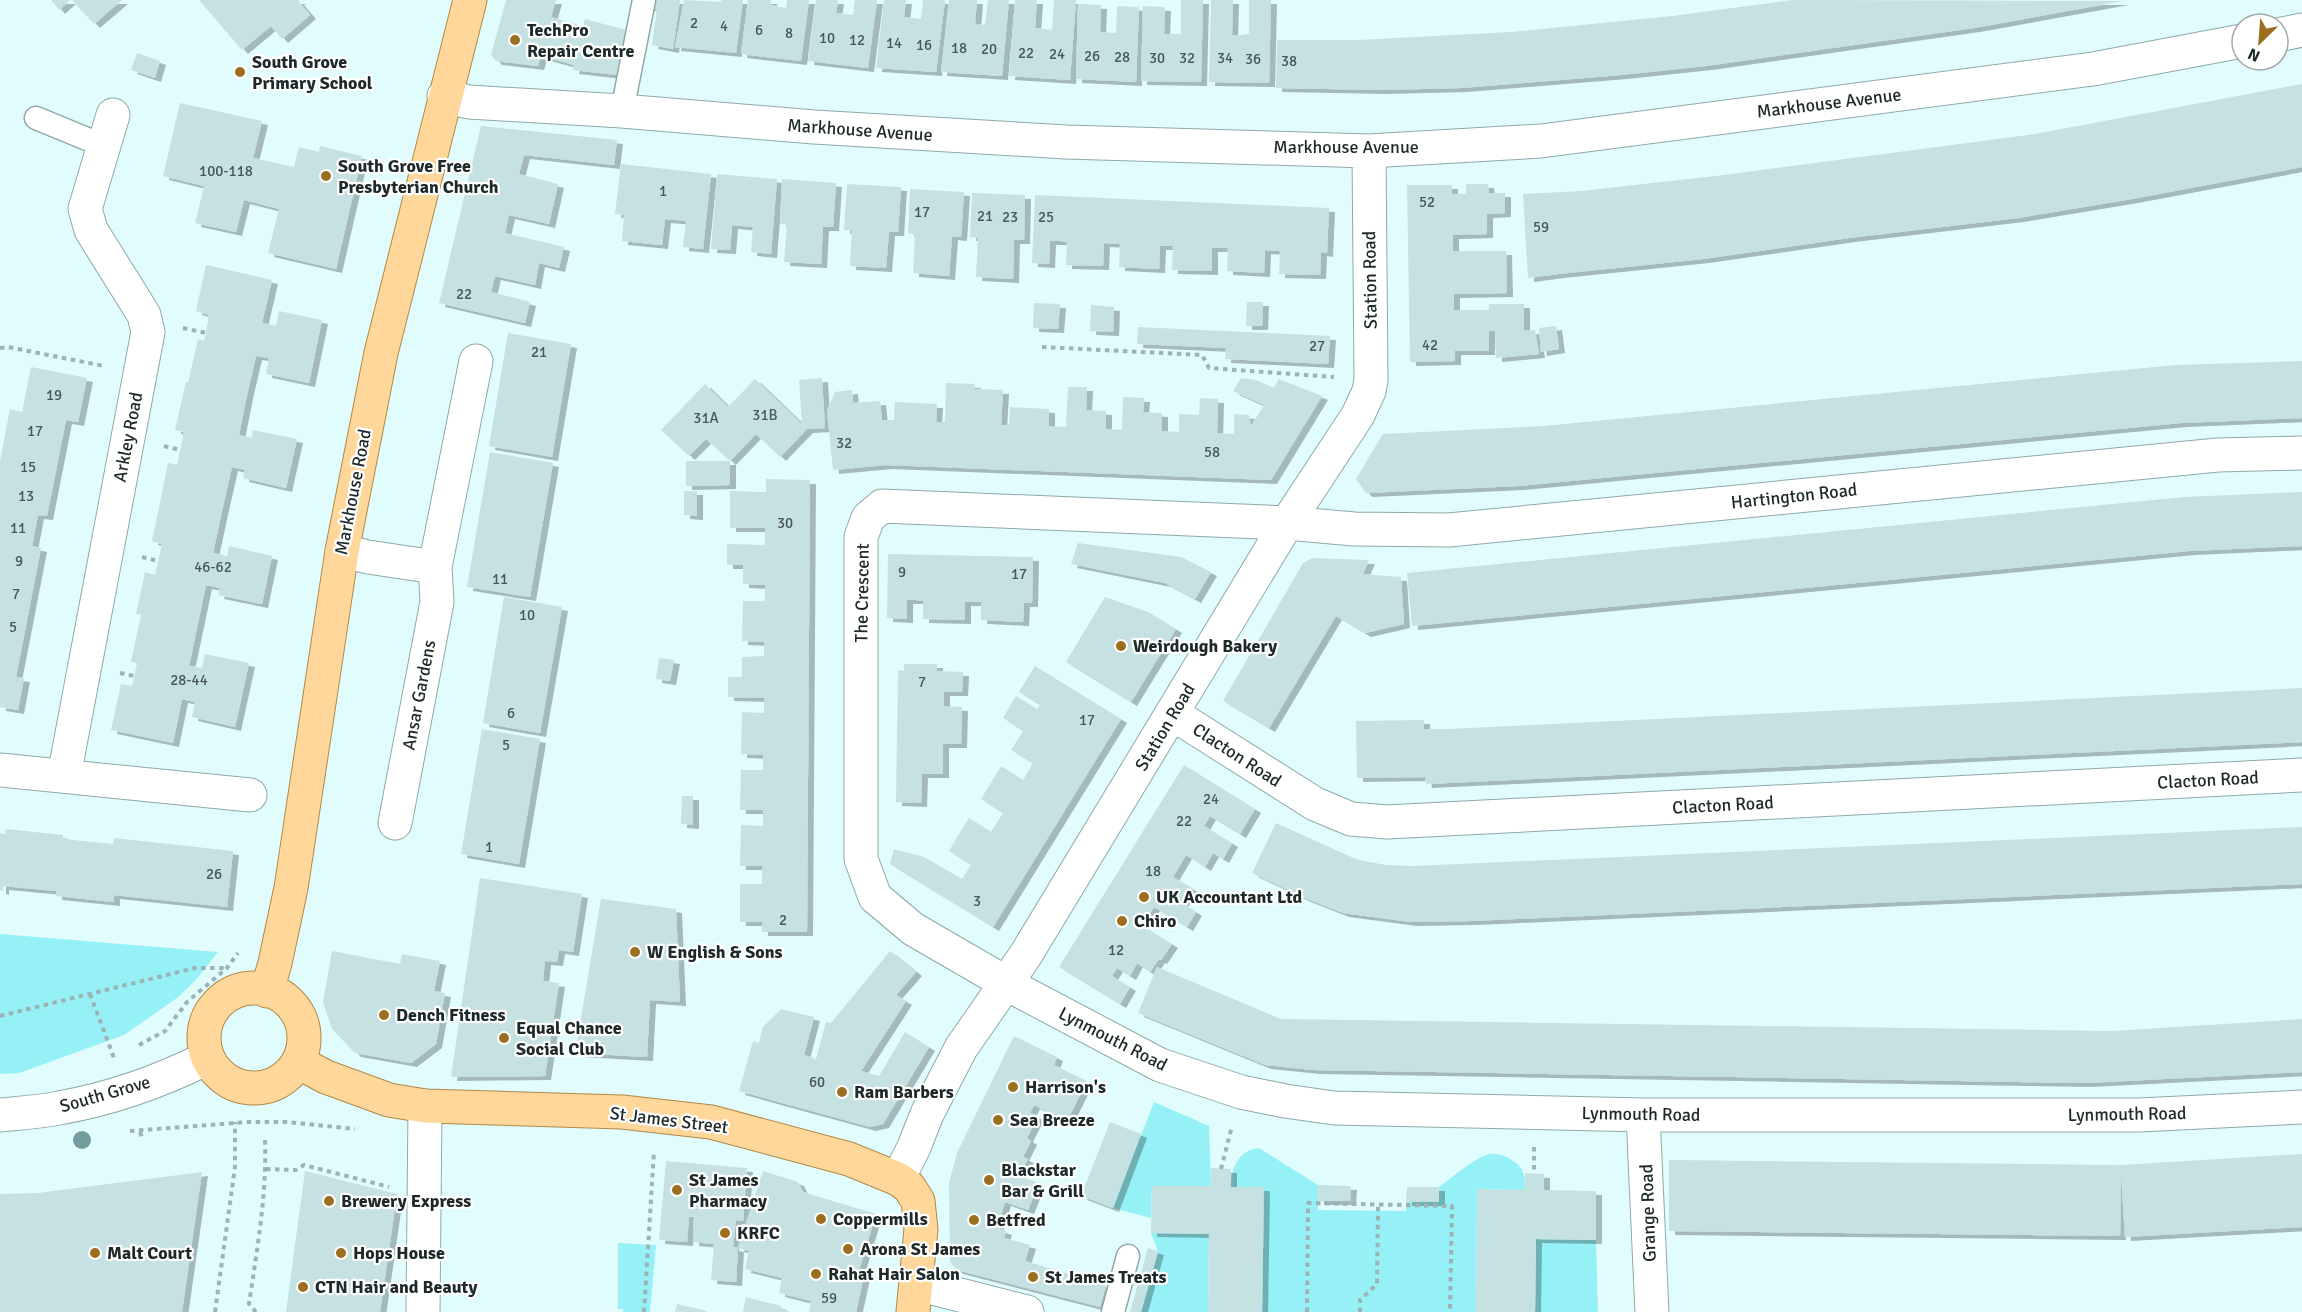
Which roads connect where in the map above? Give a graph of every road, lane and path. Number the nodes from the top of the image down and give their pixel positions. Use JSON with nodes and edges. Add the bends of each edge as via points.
{"nodes":[{"id":1,"x":470,"y":0,"type":"edge"},
{"id":2,"x":644,"y":0,"type":"edge"},
{"id":3,"x":2230,"y":43,"type":"edge"},
{"id":4,"x":444,"y":96,"type":"junction"},
{"id":5,"x":622,"y":111,"type":"junction"},
{"id":6,"x":113,"y":115,"type":"dead end"},
{"id":7,"x":36,"y":118,"type":"dead end"},
{"id":8,"x":104,"y":146,"type":"junction"},
{"id":9,"x":1369,"y":151,"type":"junction"},
{"id":10,"x":1042,"y":347,"type":"dead end"},
{"id":11,"x":0,"y":348,"type":"edge"},
{"id":12,"x":476,"y":362,"type":"dead end"},
{"id":13,"x":140,"y":373,"type":"junction"},
{"id":14,"x":1371,"y":380,"type":"junction"},
{"id":15,"x":2302,"y":453,"type":"edge"},
{"id":16,"x":1287,"y":523,"type":"junction"},
{"id":17,"x":342,"y":551,"type":"junction"},
{"id":18,"x":435,"y":567,"type":"junction"},
{"id":19,"x":1173,"y":714,"type":"junction"},
{"id":20,"x":0,"y":770,"type":"edge"},
{"id":21,"x":2302,"y":775,"type":"edge"},
{"id":22,"x":64,"y":776,"type":"junction"},
{"id":23,"x":250,"y":795,"type":"dead end"},
{"id":24,"x":395,"y":823,"type":"dead end"},
{"id":25,"x":1005,"y":982,"type":"junction"},
{"id":26,"x":267,"y":991,"type":"junction"},
{"id":27,"x":90,"y":994,"type":"junction"},
{"id":28,"x":0,"y":1016,"type":"edge"},
{"id":29,"x":131,"y":1049,"type":"dead end"},
{"id":30,"x":122,"y":1053,"type":"dead end"},
{"id":31,"x":207,"y":1058,"type":"junction"},
{"id":32,"x":298,"y":1062,"type":"junction"},
{"id":33,"x":425,"y":1106,"type":"junction"},
{"id":34,"x":2302,"y":1107,"type":"edge"},
{"id":35,"x":0,"y":1115,"type":"edge"},
{"id":36,"x":1643,"y":1115,"type":"junction"},
{"id":37,"x":235,"y":1122,"type":"junction"},
{"id":38,"x":359,"y":1130,"type":"dead end"},
{"id":39,"x":265,"y":1139,"type":"dead end"},
{"id":40,"x":143,"y":1140,"type":"dead end"},
{"id":41,"x":654,"y":1144,"type":"dead end"},
{"id":42,"x":266,"y":1169,"type":"junction"},
{"id":43,"x":898,"y":1179,"type":"junction"},
{"id":44,"x":423,"y":1190,"type":"junction"},
{"id":45,"x":1378,"y":1205,"type":"junction"},
{"id":46,"x":1128,"y":1256,"type":"dead end"},
{"id":47,"x":915,"y":1298,"type":"edge"},
{"id":48,"x":215,"y":1312,"type":"edge"},
{"id":49,"x":256,"y":1312,"type":"edge"},
{"id":50,"x":423,"y":1312,"type":"edge"},
{"id":51,"x":644,"y":1312,"type":"edge"},
{"id":52,"x":1027,"y":1312,"type":"edge"},
{"id":53,"x":1113,"y":1312,"type":"edge"},
{"id":54,"x":1307,"y":1312,"type":"edge"},
{"id":55,"x":1360,"y":1312,"type":"edge"},
{"id":56,"x":1450,"y":1312,"type":"edge"},
{"id":57,"x":1652,"y":1312,"type":"edge"}],
"edges":[{"from":1,"to":4,"type":"main road","name":"Markhouse Road"},
{"from":2,"to":5,"type":"lane"},
{"from":3,"to":9,"type":"street","name":"Markhouse Avenue","via":[[2093,69],[1553,139]]},
{"from":4,"to":5,"type":"street","name":"Markhouse Avenue","via":[[469,102]]},
{"from":4,"to":17,"type":"main road","name":"Markhouse Road","via":[[383,343]]},
{"from":5,"to":9,"type":"street","name":"Markhouse Avenue","via":[[1054,141]]},
{"from":6,"to":8,"type":"street","name":"Arkley Road"},
{"from":7,"to":8,"type":"lane"},
{"from":8,"to":13,"type":"street","name":"Arkley Road","via":[[85,209],[91,230],[144,315],[148,332]]},
{"from":9,"to":14,"type":"street","name":"Station Road"},
{"from":10,"to":14,"type":"path","via":[[1202,355],[1209,368]]},
{"from":11,"to":13,"type":"path"},
{"from":12,"to":18,"type":"street","name":"Ansar Gardens"},
{"from":13,"to":22,"type":"street","name":"Arkley Road"},
{"from":14,"to":16,"type":"street","name":"Station Road","via":[[1358,415]]},
{"from":15,"to":16,"type":"street","name":"Hartington Road","via":[[2218,455],[1449,530]]},
{"from":16,"to":19,"type":"street","name":"Station Road"},
{"from":16,"to":25,"type":"street","name":"The Crescent","via":[[882,506],[868,518],[861,537],[861,859],[875,897],[913,929]]},
{"from":17,"to":18,"type":"street"},
{"from":17,"to":26,"type":"main road","name":"Markhouse Road","via":[[316,710],[302,828]]},
{"from":18,"to":24,"type":"street","name":"Ansar Gardens","via":[[437,602]]},
{"from":19,"to":21,"type":"street","name":"Clacton Road","via":[[1315,804],[1351,819],[1387,822]]},
{"from":19,"to":25,"type":"street","name":"Station Road","via":[[1025,956]]},
{"from":20,"to":22,"type":"street"},
{"from":22,"to":23,"type":"street"},
{"from":25,"to":36,"type":"street","name":"Lynmouth Road","via":[[1160,1065],[1241,1092],[1334,1108]]},
{"from":25,"to":43,"type":"street","name":"Station Road","via":[[961,1048]]},
{"from":26,"to":31,"type":"main road","via":[[251,988],[232,993],[214,1007],[205,1026]]},
{"from":26,"to":32,"type":"main road","via":[[287,1000],[300,1017],[304,1034]]},
{"from":27,"to":28,"type":"path"},
{"from":27,"to":29,"type":"path","name":"South Grove","via":[[195,968],[227,968],[187,1002],[165,1031]]},
{"from":27,"to":30,"type":"path","name":"South Grove","via":[[114,1058]]},
{"from":31,"to":32,"type":"main road","via":[[225,1079],[243,1087],[260,1088],[279,1082]]},
{"from":31,"to":35,"type":"street","name":"South Grove","via":[[126,1091],[60,1108]]},
{"from":32,"to":33,"type":"main road","name":"St James Street","via":[[362,1091]]},
{"from":33,"to":43,"type":"main road","name":"St James Street","via":[[622,1112],[711,1122],[849,1159]]},
{"from":33,"to":44,"type":"street"},
{"from":34,"to":36,"type":"street","name":"Lynmouth Road","via":[[2139,1115]]},
{"from":36,"to":57,"type":"street","name":"Grange Road"},
{"from":37,"to":38,"type":"path","via":[[287,1122]]},
{"from":37,"to":40,"type":"path","via":[[140,1131]]},
{"from":37,"to":48,"type":"path","via":[[235,1167]]},
{"from":39,"to":42,"type":"path"},
{"from":41,"to":51,"type":"path"},
{"from":42,"to":44,"type":"path","via":[[296,1170],[304,1165],[388,1187]]},
{"from":42,"to":49,"type":"path","via":[[249,1304]]},
{"from":43,"to":47,"type":"main road","name":"St James Street","via":[[918,1201],[921,1229]]},
{"from":44,"to":50,"type":"street"},
{"from":45,"to":54,"type":"path","via":[[1308,1203]]},
{"from":45,"to":55,"type":"path","via":[[1377,1284],[1360,1300]]},
{"from":45,"to":56,"type":"path","via":[[1452,1206]]},
{"from":46,"to":53,"type":"lane"},
{"from":47,"to":52,"type":"street"}]}
